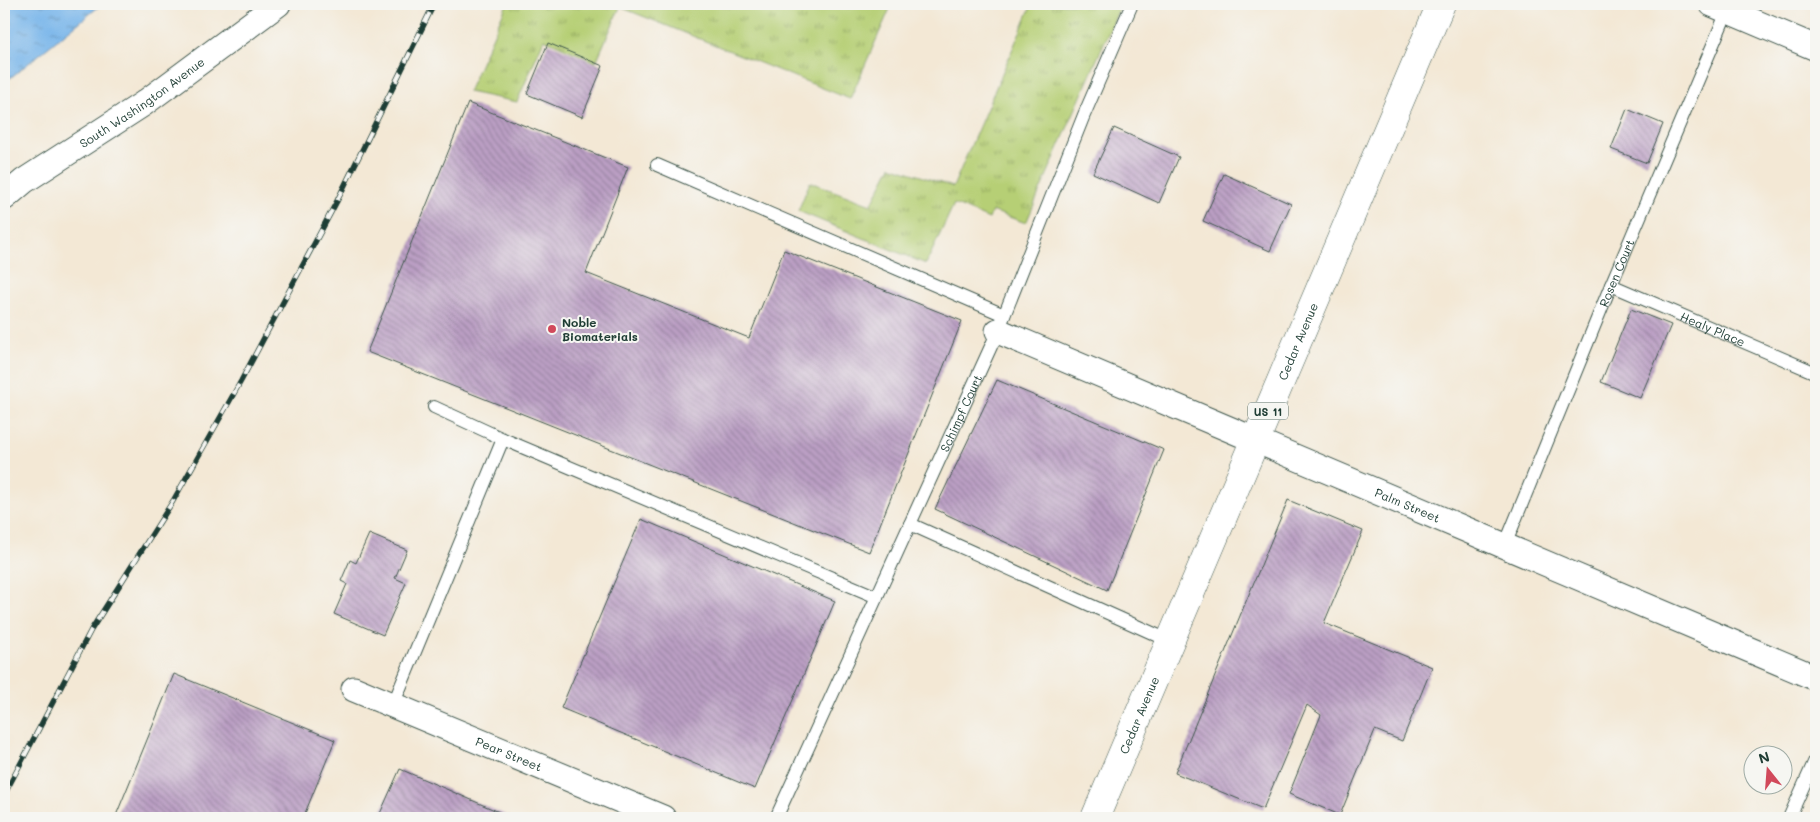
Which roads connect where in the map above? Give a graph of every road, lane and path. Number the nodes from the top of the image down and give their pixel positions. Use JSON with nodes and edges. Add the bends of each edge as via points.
{"nodes":[{"id":1,"x":278,"y":4,"type":"edge"},
{"id":2,"x":1132,"y":4,"type":"edge"},
{"id":3,"x":1441,"y":4,"type":"edge"},
{"id":4,"x":1723,"y":6,"type":"edge"},
{"id":5,"x":1816,"y":48,"type":"edge"},
{"id":6,"x":657,"y":166,"type":"dead end"},
{"id":7,"x":4,"y":198,"type":"edge"},
{"id":8,"x":1611,"y":285,"type":"junction"},
{"id":9,"x":1001,"y":323,"type":"junction"},
{"id":10,"x":1816,"y":374,"type":"edge"},
{"id":11,"x":434,"y":407,"type":"dead end"},
{"id":12,"x":503,"y":439,"type":"junction"},
{"id":13,"x":1256,"y":440,"type":"junction"},
{"id":14,"x":910,"y":524,"type":"junction"},
{"id":15,"x":1505,"y":545,"type":"junction"},
{"id":16,"x":877,"y":597,"type":"junction"},
{"id":17,"x":1170,"y":641,"type":"junction"},
{"id":18,"x":1816,"y":678,"type":"edge"},
{"id":19,"x":354,"y":689,"type":"dead end"},
{"id":20,"x":393,"y":705,"type":"junction"},
{"id":21,"x":1816,"y":758,"type":"edge"},
{"id":22,"x":663,"y":818,"type":"edge"},
{"id":23,"x":776,"y":818,"type":"edge"},
{"id":24,"x":1095,"y":818,"type":"edge"},
{"id":25,"x":1789,"y":818,"type":"edge"}],
"edges":[{"from":1,"to":7,"type":"street","name":"South Washington Avenue","via":[[143,104],[24,181]]},
{"from":2,"to":9,"type":"lane","name":"Schimpf Court"},
{"from":3,"to":13,"type":"main road","name":"Cedar Avenue","number":"US 11"},
{"from":4,"to":5,"type":"street"},
{"from":4,"to":8,"type":"lane","name":"Rosen Court"},
{"from":6,"to":9,"type":"lane"},
{"from":8,"to":10,"type":"lane","name":"Healy Place"},
{"from":8,"to":15,"type":"lane","name":"Rosen Court"},
{"from":9,"to":13,"type":"street","name":"Palm Street"},
{"from":9,"to":14,"type":"lane","name":"Schimpf Court"},
{"from":11,"to":12,"type":"lane"},
{"from":12,"to":16,"type":"lane"},
{"from":12,"to":20,"type":"lane"},
{"from":13,"to":15,"type":"street","name":"Palm Street"},
{"from":13,"to":17,"type":"main road","name":"Cedar Avenue","number":"US 11"},
{"from":14,"to":16,"type":"lane","name":"Schimpf Court"},
{"from":14,"to":17,"type":"lane"},
{"from":15,"to":18,"type":"street","name":"Palm Street"},
{"from":16,"to":23,"type":"lane","name":"Schimpf Court"},
{"from":17,"to":24,"type":"main road","name":"Cedar Avenue","number":"US 11"},
{"from":19,"to":20,"type":"street","name":"Pear Street"},
{"from":20,"to":22,"type":"street","name":"Pear Street"},
{"from":21,"to":25,"type":"lane"}]}
